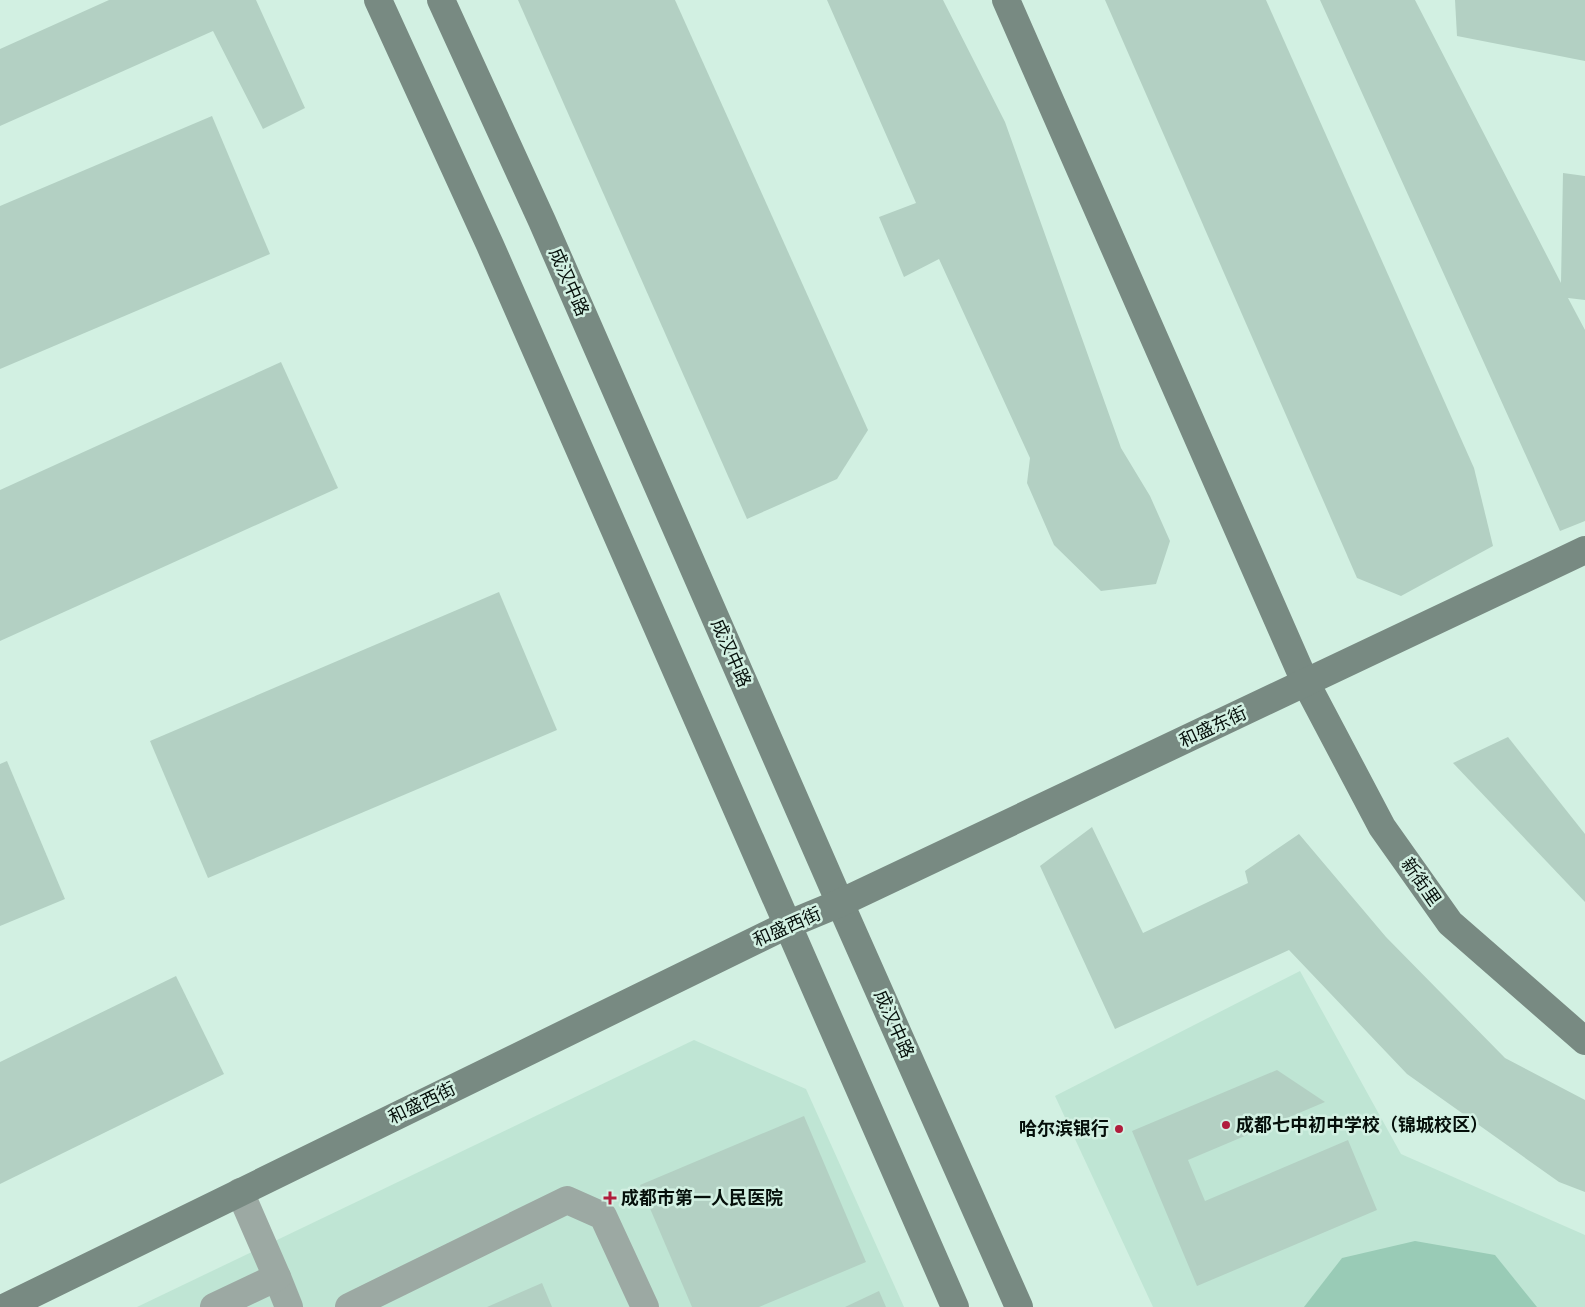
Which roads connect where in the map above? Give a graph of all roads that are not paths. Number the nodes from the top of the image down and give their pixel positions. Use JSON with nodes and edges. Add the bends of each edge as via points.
{"nodes":[{"id":1,"x":378,"y":0,"type":"edge"},
{"id":2,"x":441,"y":0,"type":"edge"},
{"id":3,"x":1006,"y":0,"type":"edge"},
{"id":4,"x":1585,"y":550,"type":"edge"},
{"id":5,"x":1306,"y":682,"type":"junction"},
{"id":6,"x":840,"y":903,"type":"junction"},
{"id":7,"x":787,"y":925,"type":"junction"},
{"id":8,"x":1585,"y":1041,"type":"edge"},
{"id":9,"x":240,"y":1192,"type":"junction"},
{"id":10,"x":277,"y":1278,"type":"junction"},
{"id":11,"x":6,"y":1307,"type":"edge"},
{"id":12,"x":214,"y":1307,"type":"edge"},
{"id":13,"x":289,"y":1307,"type":"edge"},
{"id":14,"x":349,"y":1307,"type":"edge"},
{"id":15,"x":645,"y":1307,"type":"edge"},
{"id":16,"x":955,"y":1307,"type":"edge"},
{"id":17,"x":1019,"y":1307,"type":"edge"}],
"edges":[{"from":1,"to":7,"type":"street","via":[[494,254]]},
{"from":2,"to":6,"type":"street","name":"成汉中路","via":[[542,222]]},
{"from":3,"to":5,"type":"street","name":"新街里"},
{"from":4,"to":5,"type":"street","name":"和盛东街"},
{"from":5,"to":6,"type":"street","name":"和盛东街"},
{"from":5,"to":8,"type":"street","name":"新街里","via":[[1382,827],[1450,923]]},
{"from":6,"to":7,"type":"street","name":"和盛西街"},
{"from":6,"to":17,"type":"street","name":"成汉中路"},
{"from":7,"to":9,"type":"street","name":"和盛西街"},
{"from":7,"to":16,"type":"street"},
{"from":9,"to":10,"type":"street"},
{"from":9,"to":11,"type":"street","name":"和盛西街"},
{"from":10,"to":12,"type":"street"},
{"from":10,"to":13,"type":"street"},
{"from":14,"to":15,"type":"street","via":[[567,1200],[603,1216]]}]}
